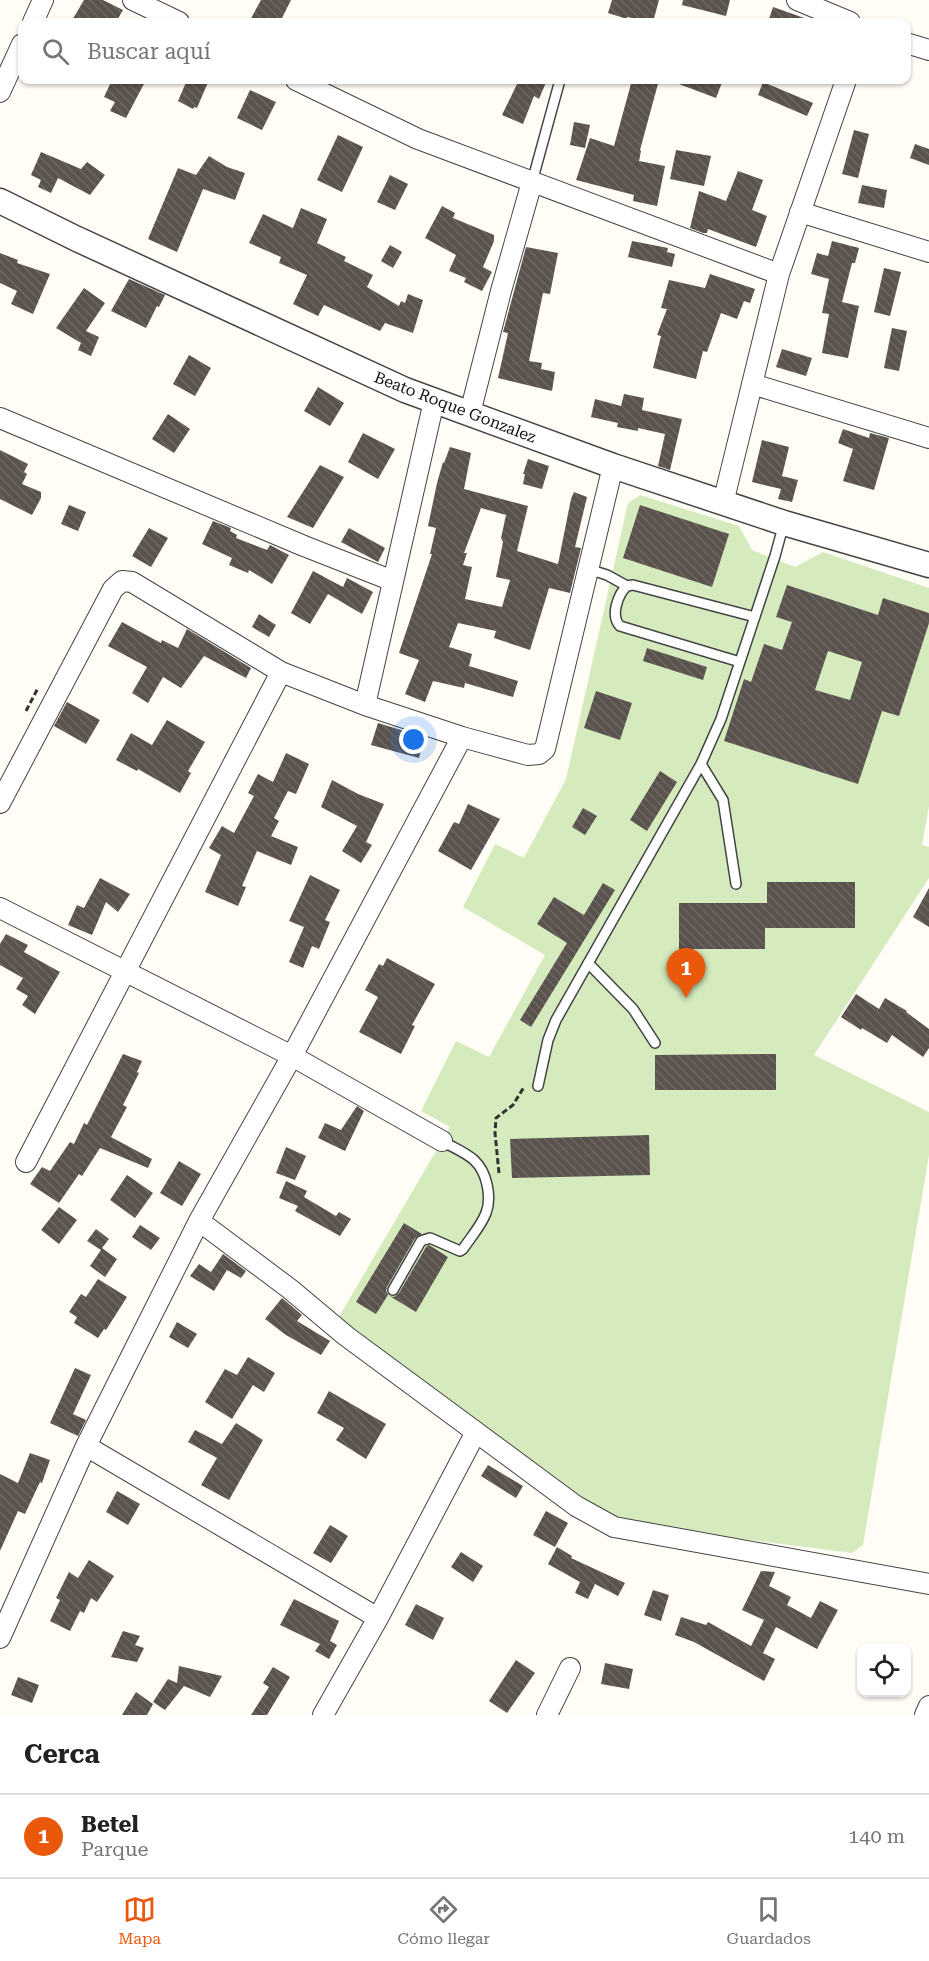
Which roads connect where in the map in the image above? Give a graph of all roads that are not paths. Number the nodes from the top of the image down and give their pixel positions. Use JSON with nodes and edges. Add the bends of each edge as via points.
{"nodes":[{"id":1,"x":43,"y":0,"type":"edge"},
{"id":2,"x":133,"y":0,"type":"edge"},
{"id":3,"x":797,"y":0,"type":"edge"},
{"id":4,"x":35,"y":18,"type":"edge"},
{"id":5,"x":171,"y":18,"type":"edge"},
{"id":6,"x":840,"y":18,"type":"edge"},
{"id":7,"x":911,"y":45,"type":"edge"},
{"id":8,"x":929,"y":50,"type":"edge"},
{"id":9,"x":18,"y":53,"type":"edge"},
{"id":10,"x":304,"y":84,"type":"edge"},
{"id":11,"x":559,"y":84,"type":"edge"},
{"id":12,"x":845,"y":84,"type":"edge"},
{"id":13,"x":0,"y":92,"type":"edge"},
{"id":14,"x":532,"y":182,"type":"junction"},
{"id":15,"x":0,"y":201,"type":"edge"},
{"id":16,"x":800,"y":212,"type":"junction"},
{"id":17,"x":929,"y":252,"type":"edge"},
{"id":18,"x":779,"y":274,"type":"junction"},
{"id":19,"x":752,"y":384,"type":"junction"},
{"id":20,"x":434,"y":401,"type":"junction"},
{"id":21,"x":470,"y":413,"type":"junction"},
{"id":22,"x":0,"y":418,"type":"edge"},
{"id":23,"x":929,"y":438,"type":"edge"},
{"id":24,"x":613,"y":466,"type":"junction"},
{"id":25,"x":723,"y":503,"type":"junction"},
{"id":26,"x":784,"y":523,"type":"junction"},
{"id":27,"x":929,"y":565,"type":"edge"},
{"id":28,"x":588,"y":569,"type":"junction"},
{"id":29,"x":393,"y":581,"type":"junction"},
{"id":30,"x":627,"y":586,"type":"junction"},
{"id":31,"x":755,"y":617,"type":"junction"},
{"id":32,"x":740,"y":662,"type":"junction"},
{"id":33,"x":281,"y":672,"type":"junction"},
{"id":34,"x":365,"y":705,"type":"junction"},
{"id":35,"x":462,"y":737,"type":"junction"},
{"id":36,"x":701,"y":764,"type":"junction"},
{"id":37,"x":0,"y":803,"type":"edge"},
{"id":38,"x":736,"y":884,"type":"dead end"},
{"id":39,"x":0,"y":908,"type":"edge"},
{"id":40,"x":588,"y":963,"type":"junction"},
{"id":41,"x":124,"y":971,"type":"junction"},
{"id":42,"x":655,"y":1043,"type":"dead end"},
{"id":43,"x":292,"y":1056,"type":"junction"},
{"id":44,"x":538,"y":1086,"type":"dead end"},
{"id":45,"x":442,"y":1141,"type":"joint"},
{"id":46,"x":26,"y":1162,"type":"dead end"},
{"id":47,"x":200,"y":1221,"type":"junction"},
{"id":48,"x":393,"y":1290,"type":"dead end"},
{"id":49,"x":476,"y":1432,"type":"junction"},
{"id":50,"x":86,"y":1446,"type":"junction"},
{"id":51,"x":929,"y":1584,"type":"edge"},
{"id":52,"x":378,"y":1618,"type":"junction"},
{"id":53,"x":0,"y":1638,"type":"edge"},
{"id":54,"x":570,"y":1668,"type":"dead end"},
{"id":55,"x":323,"y":1715,"type":"edge"},
{"id":56,"x":547,"y":1715,"type":"edge"}],
"edges":[{"from":1,"to":4,"type":"street"},
{"from":2,"to":5,"type":"street"},
{"from":3,"to":6,"type":"street"},
{"from":7,"to":8,"type":"street"},
{"from":9,"to":13,"type":"street"},
{"from":10,"to":14,"type":"street","via":[[418,139]]},
{"from":11,"to":14,"type":"lane"},
{"from":12,"to":16,"type":"street"},
{"from":14,"to":18,"type":"street"},
{"from":14,"to":21,"type":"street"},
{"from":15,"to":20,"type":"street","name":"Beato Roque Gonzalez"},
{"from":16,"to":17,"type":"street"},
{"from":16,"to":18,"type":"street"},
{"from":18,"to":19,"type":"street"},
{"from":19,"to":23,"type":"street"},
{"from":19,"to":25,"type":"street"},
{"from":20,"to":21,"type":"street","name":"Beato Roque Gonzalez"},
{"from":20,"to":29,"type":"street"},
{"from":21,"to":24,"type":"street","name":"Beato Roque Gonzalez"},
{"from":22,"to":29,"type":"street"},
{"from":24,"to":25,"type":"street","name":"Beato Roque Gonzalez"},
{"from":24,"to":28,"type":"street"},
{"from":25,"to":26,"type":"street","name":"Beato Roque Gonzalez"},
{"from":26,"to":27,"type":"street","name":"Beato Roque Gonzalez"},
{"from":26,"to":31,"type":"lane"},
{"from":28,"to":30,"type":"lane"},
{"from":28,"to":35,"type":"street","via":[[545,749],[528,755]]},
{"from":29,"to":34,"type":"street"},
{"from":30,"to":31,"type":"lane"},
{"from":30,"to":32,"type":"lane","via":[[621,591],[615,615],[620,626]]},
{"from":31,"to":32,"type":"lane"},
{"from":32,"to":36,"type":"lane"},
{"from":33,"to":34,"type":"street"},
{"from":33,"to":37,"type":"street","via":[[132,582],[122,581],[113,588]]},
{"from":33,"to":41,"type":"street"},
{"from":34,"to":35,"type":"street"},
{"from":35,"to":43,"type":"street"},
{"from":36,"to":38,"type":"lane","via":[[723,800]]},
{"from":36,"to":40,"type":"lane"},
{"from":39,"to":41,"type":"street"},
{"from":40,"to":42,"type":"lane","via":[[633,1009]]},
{"from":40,"to":44,"type":"lane","via":[[556,1020]]},
{"from":41,"to":43,"type":"street"},
{"from":41,"to":46,"type":"street"},
{"from":43,"to":45,"type":"street"},
{"from":43,"to":47,"type":"street"},
{"from":45,"to":48,"type":"lane","via":[[482,1170],[487,1209],[460,1251],[430,1238],[421,1241]]},
{"from":47,"to":49,"type":"street"},
{"from":47,"to":50,"type":"street"},
{"from":49,"to":51,"type":"street","via":[[576,1506],[614,1527]]},
{"from":49,"to":52,"type":"street"},
{"from":50,"to":52,"type":"street"},
{"from":50,"to":53,"type":"street"},
{"from":52,"to":55,"type":"street"},
{"from":54,"to":56,"type":"street"}]}
